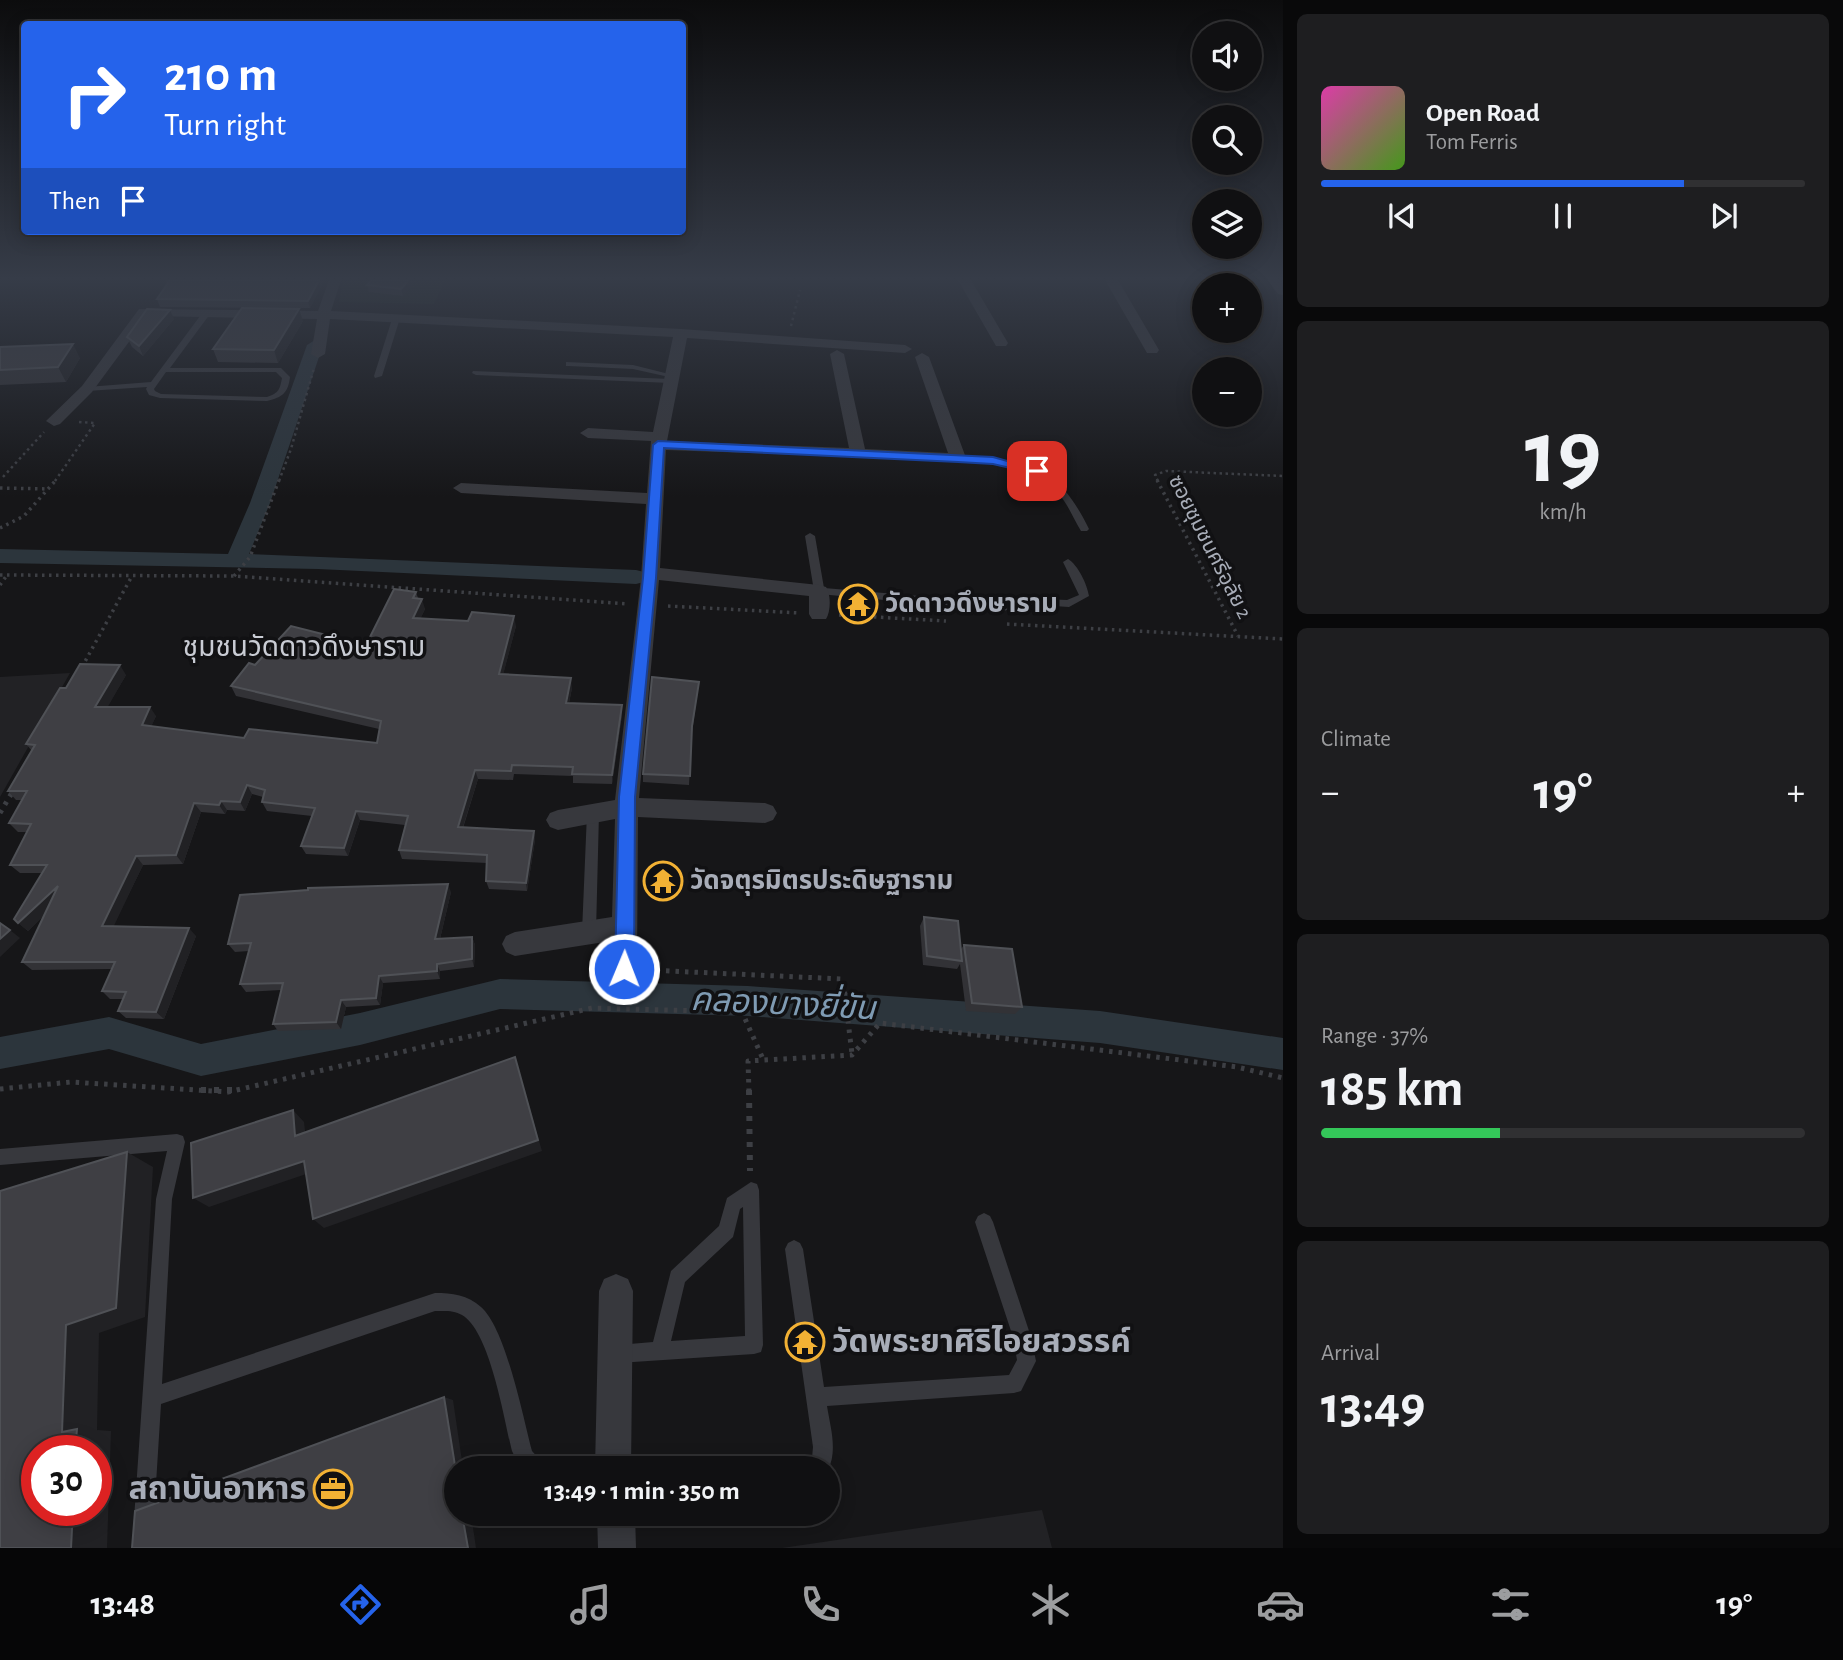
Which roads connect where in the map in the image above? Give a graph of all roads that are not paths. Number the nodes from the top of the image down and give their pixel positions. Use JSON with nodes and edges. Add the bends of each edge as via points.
{"nodes":[{"id":1,"x":115,"y":352,"type":"edge"},
{"id":2,"x":178,"y":352,"type":"edge"},
{"id":3,"x":385,"y":352,"type":"edge"},
{"id":4,"x":677,"y":352,"type":"edge"},
{"id":5,"x":837,"y":354,"type":"dead end"},
{"id":6,"x":922,"y":357,"type":"dead end"},
{"id":7,"x":569,"y":364,"type":"dead end"},
{"id":8,"x":165,"y":370,"type":"junction"},
{"id":9,"x":476,"y":373,"type":"dead end"},
{"id":10,"x":378,"y":376,"type":"dead end"},
{"id":11,"x":672,"y":378,"type":"junction"},
{"id":12,"x":154,"y":384,"type":"junction"},
{"id":13,"x":87,"y":389,"type":"junction"},
{"id":14,"x":54,"y":421,"type":"road end"},
{"id":15,"x":588,"y":433,"type":"dead end"},
{"id":16,"x":659,"y":441,"type":"junction"},
{"id":17,"x":858,"y":453,"type":"junction"},
{"id":18,"x":958,"y":458,"type":"junction"},
{"id":19,"x":461,"y":488,"type":"dead end"},
{"id":20,"x":655,"y":499,"type":"junction"},
{"id":21,"x":1084,"y":529,"type":"dead end"},
{"id":22,"x":810,"y":536,"type":"dead end"},
{"id":23,"x":1068,"y":562,"type":"dead end"},
{"id":24,"x":650,"y":573,"type":"junction"},
{"id":25,"x":819,"y":591,"type":"junction"},
{"id":26,"x":819,"y":614,"type":"dead end"},
{"id":27,"x":627,"y":807,"type":"junction"},
{"id":28,"x":593,"y":813,"type":"junction"},
{"id":29,"x":765,"y":813,"type":"dead end"},
{"id":30,"x":558,"y":820,"type":"dead end"},
{"id":31,"x":625,"y":927,"type":"junction"},
{"id":32,"x":589,"y":932,"type":"junction"},
{"id":33,"x":516,"y":944,"type":"dead end"},
{"id":34,"x":624,"y":969,"type":"road end"},
{"id":35,"x":0,"y":1157,"type":"edge"},
{"id":36,"x":984,"y":1222,"type":"dead end"},
{"id":37,"x":794,"y":1249,"type":"dead end"},
{"id":38,"x":616,"y":1291,"type":"dead end"},
{"id":39,"x":660,"y":1351,"type":"junction"},
{"id":40,"x":615,"y":1354,"type":"junction"},
{"id":41,"x":152,"y":1397,"type":"junction"},
{"id":42,"x":815,"y":1397,"type":"junction"},
{"id":43,"x":524,"y":1456,"type":"edge"},
{"id":44,"x":613,"y":1456,"type":"edge"},
{"id":45,"x":822,"y":1456,"type":"edge"},
{"id":46,"x":616,"y":1526,"type":"edge"},
{"id":47,"x":142,"y":1548,"type":"edge"},
{"id":48,"x":617,"y":1548,"type":"edge"}],
"edges":[{"from":1,"to":13,"type":"street"},
{"from":2,"to":8,"type":"lane"},
{"from":3,"to":10,"type":"lane"},
{"from":4,"to":11,"type":"street"},
{"from":5,"to":17,"type":"street"},
{"from":6,"to":18,"type":"street"},
{"from":7,"to":11,"type":"lane","via":[[633,367]]},
{"from":8,"to":12,"type":"lane"},
{"from":8,"to":12,"type":"lane","via":[[278,370],[286,377],[284,390],[267,399],[160,396],[150,389]]},
{"from":9,"to":11,"type":"lane"},
{"from":11,"to":16,"type":"street"},
{"from":12,"to":13,"type":"lane"},
{"from":13,"to":14,"type":"street"},
{"from":15,"to":16,"type":"street"},
{"from":16,"to":17,"type":"street"},
{"from":16,"to":20,"type":"street"},
{"from":17,"to":18,"type":"street"},
{"from":18,"to":21,"type":"lane","via":[[1037,471],[1060,487]]},
{"from":19,"to":20,"type":"street"},
{"from":20,"to":24,"type":"street"},
{"from":22,"to":25,"type":"lane"},
{"from":23,"to":25,"type":"lane","via":[[1084,596],[1069,604],[1022,601],[1004,607]]},
{"from":24,"to":25,"type":"street"},
{"from":24,"to":27,"type":"street"},
{"from":25,"to":26,"type":"street"},
{"from":27,"to":28,"type":"street"},
{"from":27,"to":29,"type":"street"},
{"from":27,"to":31,"type":"street"},
{"from":28,"to":30,"type":"street"},
{"from":28,"to":32,"type":"lane"},
{"from":31,"to":32,"type":"street"},
{"from":31,"to":34,"type":"street"},
{"from":32,"to":33,"type":"street"},
{"from":35,"to":41,"type":"lane","via":[[177,1142],[164,1199]]},
{"from":36,"to":42,"type":"lane","via":[[1027,1361],[1014,1384]]},
{"from":37,"to":42,"type":"lane"},
{"from":38,"to":40,"type":"street"},
{"from":39,"to":39,"type":"lane","via":[[754,1345],[751,1190],[733,1204],[727,1231],[677,1277]]},
{"from":39,"to":40,"type":"lane"},
{"from":40,"to":44,"type":"street"},
{"from":41,"to":43,"type":"lane","via":[[452,1300],[478,1316],[491,1334]]},
{"from":41,"to":47,"type":"lane"},
{"from":42,"to":45,"type":"lane"},
{"from":46,"to":48,"type":"street"}]}
